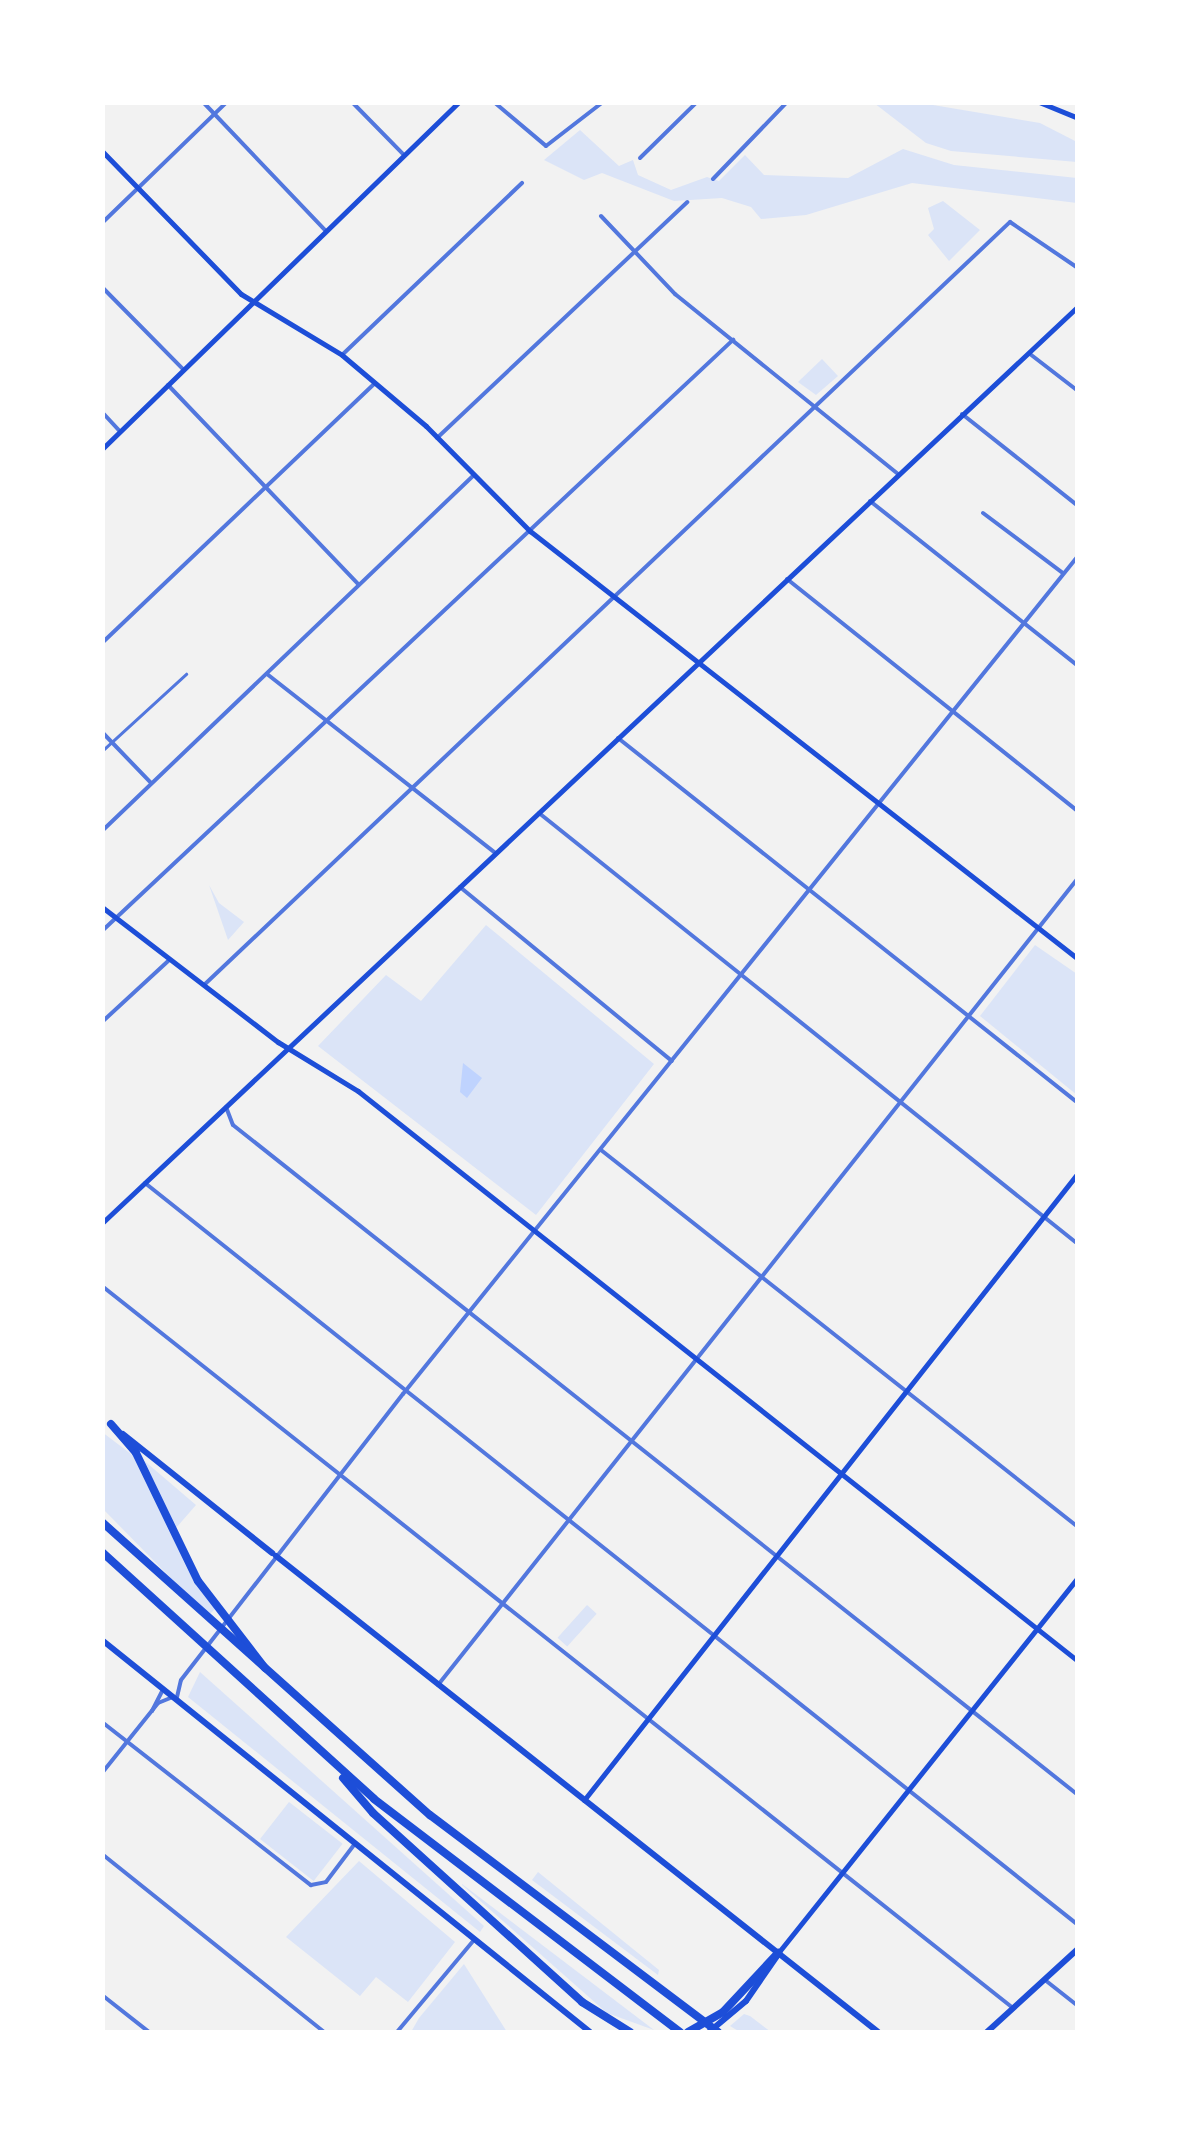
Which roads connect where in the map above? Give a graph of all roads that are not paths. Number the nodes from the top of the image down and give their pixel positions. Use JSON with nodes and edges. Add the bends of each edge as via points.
{"nodes":[{"id":1,"x":203,"y":102,"type":"edge"},
{"id":2,"x":227,"y":102,"type":"edge"},
{"id":3,"x":352,"y":102,"type":"edge"},
{"id":4,"x":459,"y":102,"type":"edge"},
{"id":5,"x":494,"y":102,"type":"edge"},
{"id":6,"x":603,"y":102,"type":"edge"},
{"id":7,"x":697,"y":102,"type":"edge"},
{"id":8,"x":787,"y":102,"type":"edge"},
{"id":9,"x":1039,"y":102,"type":"edge"},
{"id":10,"x":215,"y":114,"type":"junction"},
{"id":11,"x":1078,"y":118,"type":"edge"},
{"id":12,"x":102,"y":151,"type":"edge"},
{"id":13,"x":404,"y":155,"type":"junction"},
{"id":14,"x":640,"y":158,"type":"dead end"},
{"id":15,"x":714,"y":179,"type":"dead end"},
{"id":16,"x":522,"y":183,"type":"dead end"},
{"id":17,"x":138,"y":188,"type":"junction"},
{"id":18,"x":688,"y":202,"type":"dead end"},
{"id":19,"x":601,"y":216,"type":"dead end"},
{"id":20,"x":102,"y":223,"type":"edge"},
{"id":21,"x":325,"y":230,"type":"junction"},
{"id":22,"x":634,"y":251,"type":"junction"},
{"id":23,"x":1078,"y":268,"type":"edge"},
{"id":24,"x":102,"y":286,"type":"edge"},
{"id":25,"x":252,"y":303,"type":"junction"},
{"id":26,"x":1078,"y":306,"type":"edge"},
{"id":27,"x":733,"y":340,"type":"junction"},
{"id":28,"x":1028,"y":352,"type":"junction"},
{"id":29,"x":342,"y":356,"type":"junction"},
{"id":30,"x":184,"y":370,"type":"junction"},
{"id":31,"x":376,"y":383,"type":"junction"},
{"id":32,"x":168,"y":385,"type":"junction"},
{"id":33,"x":1078,"y":392,"type":"edge"},
{"id":34,"x":817,"y":405,"type":"junction"},
{"id":35,"x":102,"y":412,"type":"edge"},
{"id":36,"x":962,"y":414,"type":"junction"},
{"id":37,"x":120,"y":431,"type":"junction"},
{"id":38,"x":437,"y":438,"type":"junction"},
{"id":39,"x":102,"y":448,"type":"edge"},
{"id":40,"x":898,"y":474,"type":"junction"},
{"id":41,"x":473,"y":476,"type":"junction"},
{"id":42,"x":266,"y":488,"type":"junction"},
{"id":43,"x":870,"y":501,"type":"junction"},
{"id":44,"x":1078,"y":506,"type":"edge"},
{"id":45,"x":983,"y":513,"type":"dead end"},
{"id":46,"x":530,"y":531,"type":"junction"},
{"id":47,"x":1078,"y":556,"type":"edge"},
{"id":48,"x":1063,"y":573,"type":"junction"},
{"id":49,"x":787,"y":579,"type":"junction"},
{"id":50,"x":359,"y":585,"type":"junction"},
{"id":51,"x":614,"y":597,"type":"junction"},
{"id":52,"x":1024,"y":623,"type":"junction"},
{"id":53,"x":102,"y":644,"type":"edge"},
{"id":54,"x":700,"y":661,"type":"junction"},
{"id":55,"x":1078,"y":666,"type":"edge"},
{"id":56,"x":186,"y":674,"type":"dead end"},
{"id":57,"x":267,"y":674,"type":"junction"},
{"id":58,"x":952,"y":712,"type":"junction"},
{"id":59,"x":327,"y":724,"type":"junction"},
{"id":60,"x":102,"y":732,"type":"edge"},
{"id":61,"x":618,"y":738,"type":"junction"},
{"id":62,"x":112,"y":742,"type":"junction"},
{"id":63,"x":102,"y":751,"type":"edge"},
{"id":64,"x":152,"y":784,"type":"junction"},
{"id":65,"x":411,"y":787,"type":"junction"},
{"id":66,"x":880,"y":801,"type":"junction"},
{"id":67,"x":1078,"y":811,"type":"edge"},
{"id":68,"x":539,"y":812,"type":"junction"},
{"id":69,"x":102,"y":831,"type":"edge"},
{"id":70,"x":496,"y":854,"type":"junction"},
{"id":71,"x":1078,"y":878,"type":"edge"},
{"id":72,"x":460,"y":887,"type":"junction"},
{"id":73,"x":810,"y":889,"type":"junction"},
{"id":74,"x":102,"y":907,"type":"edge"},
{"id":75,"x":117,"y":918,"type":"junction"},
{"id":76,"x":1038,"y":928,"type":"junction"},
{"id":77,"x":102,"y":931,"type":"edge"},
{"id":78,"x":1078,"y":959,"type":"edge"},
{"id":79,"x":170,"y":960,"type":"junction"},
{"id":80,"x":740,"y":974,"type":"junction"},
{"id":81,"x":203,"y":986,"type":"junction"},
{"id":82,"x":969,"y":1015,"type":"junction"},
{"id":83,"x":102,"y":1022,"type":"edge"},
{"id":84,"x":288,"y":1049,"type":"junction"},
{"id":85,"x":672,"y":1062,"type":"junction"},
{"id":86,"x":900,"y":1102,"type":"junction"},
{"id":87,"x":1078,"y":1103,"type":"edge"},
{"id":88,"x":226,"y":1108,"type":"junction"},
{"id":89,"x":602,"y":1150,"type":"junction"},
{"id":90,"x":1078,"y":1173,"type":"edge"},
{"id":91,"x":146,"y":1183,"type":"junction"},
{"id":92,"x":1042,"y":1216,"type":"junction"},
{"id":93,"x":102,"y":1223,"type":"edge"},
{"id":94,"x":534,"y":1231,"type":"junction"},
{"id":95,"x":1078,"y":1244,"type":"edge"},
{"id":96,"x":761,"y":1276,"type":"junction"},
{"id":97,"x":102,"y":1286,"type":"edge"},
{"id":98,"x":469,"y":1312,"type":"junction"},
{"id":99,"x":697,"y":1360,"type":"junction"},
{"id":100,"x":906,"y":1393,"type":"junction"},
{"id":101,"x":403,"y":1394,"type":"junction"},
{"id":102,"x":102,"y":1417,"type":"edge"},
{"id":103,"x":111,"y":1424,"type":"junction"},
{"id":104,"x":630,"y":1442,"type":"junction"},
{"id":105,"x":842,"y":1474,"type":"junction"},
{"id":106,"x":341,"y":1475,"type":"junction"},
{"id":107,"x":102,"y":1522,"type":"edge"},
{"id":108,"x":567,"y":1523,"type":"junction"},
{"id":109,"x":1078,"y":1527,"type":"edge"},
{"id":110,"x":102,"y":1552,"type":"edge"},
{"id":111,"x":274,"y":1554,"type":"junction"},
{"id":112,"x":776,"y":1558,"type":"junction"},
{"id":113,"x":1078,"y":1577,"type":"edge"},
{"id":114,"x":504,"y":1603,"type":"junction"},
{"id":115,"x":1038,"y":1629,"type":"junction"},
{"id":116,"x":713,"y":1638,"type":"junction"},
{"id":117,"x":102,"y":1640,"type":"edge"},
{"id":118,"x":1078,"y":1661,"type":"edge"},
{"id":119,"x":279,"y":1685,"type":"junction"},
{"id":120,"x":438,"y":1685,"type":"junction"},
{"id":121,"x":163,"y":1688,"type":"junction"},
{"id":122,"x":176,"y":1699,"type":"junction"},
{"id":123,"x":152,"y":1711,"type":"junction"},
{"id":124,"x":973,"y":1713,"type":"junction"},
{"id":125,"x":649,"y":1718,"type":"junction"},
{"id":126,"x":102,"y":1722,"type":"edge"},
{"id":127,"x":128,"y":1742,"type":"junction"},
{"id":128,"x":327,"y":1759,"type":"junction"},
{"id":129,"x":102,"y":1772,"type":"edge"},
{"id":130,"x":910,"y":1791,"type":"junction"},
{"id":131,"x":1078,"y":1795,"type":"edge"},
{"id":132,"x":584,"y":1800,"type":"junction"},
{"id":133,"x":356,"y":1841,"type":"junction"},
{"id":134,"x":102,"y":1854,"type":"edge"},
{"id":135,"x":843,"y":1873,"type":"junction"},
{"id":136,"x":1078,"y":1925,"type":"edge"},
{"id":137,"x":476,"y":1937,"type":"junction"},
{"id":138,"x":1078,"y":1949,"type":"edge"},
{"id":139,"x":778,"y":1953,"type":"junction"},
{"id":140,"x":1044,"y":1980,"type":"junction"},
{"id":141,"x":102,"y":1995,"type":"edge"},
{"id":142,"x":1078,"y":2006,"type":"edge"},
{"id":143,"x":1014,"y":2008,"type":"junction"},
{"id":144,"x":571,"y":2014,"type":"junction"},
{"id":145,"x":150,"y":2032,"type":"edge"},
{"id":146,"x":324,"y":2032,"type":"edge"},
{"id":147,"x":396,"y":2032,"type":"edge"},
{"id":148,"x":590,"y":2032,"type":"edge"},
{"id":149,"x":598,"y":2032,"type":"edge"},
{"id":150,"x":630,"y":2032,"type":"edge"},
{"id":151,"x":680,"y":2032,"type":"edge"},
{"id":152,"x":688,"y":2032,"type":"edge"},
{"id":153,"x":709,"y":2032,"type":"edge"},
{"id":154,"x":718,"y":2032,"type":"edge"},
{"id":155,"x":878,"y":2032,"type":"edge"},
{"id":156,"x":987,"y":2032,"type":"edge"}],
"edges":[{"from":1,"to":10,"type":"street"},
{"from":2,"to":10,"type":"street"},
{"from":3,"to":13,"type":"street"},
{"from":4,"to":13,"type":"main road"},
{"from":5,"to":6,"type":"street","via":[[542,146],[552,145]]},
{"from":7,"to":14,"type":"street"},
{"from":8,"to":15,"type":"street"},
{"from":9,"to":11,"type":"main road"},
{"from":10,"to":17,"type":"street"},
{"from":10,"to":21,"type":"street"},
{"from":12,"to":17,"type":"main road"},
{"from":13,"to":21,"type":"main road"},
{"from":16,"to":29,"type":"street"},
{"from":17,"to":20,"type":"street"},
{"from":17,"to":25,"type":"main road"},
{"from":18,"to":22,"type":"street"},
{"from":19,"to":22,"type":"street"},
{"from":21,"to":25,"type":"main road"},
{"from":22,"to":27,"type":"street"},
{"from":22,"to":38,"type":"street"},
{"from":23,"to":34,"type":"street","via":[[1016,220]]},
{"from":24,"to":30,"type":"street"},
{"from":25,"to":29,"type":"main road"},
{"from":25,"to":30,"type":"main road"},
{"from":26,"to":28,"type":"main road"},
{"from":27,"to":34,"type":"street"},
{"from":27,"to":46,"type":"street"},
{"from":28,"to":33,"type":"street"},
{"from":28,"to":36,"type":"main road"},
{"from":29,"to":31,"type":"main road"},
{"from":30,"to":32,"type":"main road"},
{"from":31,"to":38,"type":"main road"},
{"from":31,"to":42,"type":"street"},
{"from":32,"to":37,"type":"main road"},
{"from":32,"to":42,"type":"street"},
{"from":34,"to":40,"type":"street"},
{"from":34,"to":51,"type":"street"},
{"from":35,"to":37,"type":"street"},
{"from":36,"to":40,"type":"main road"},
{"from":36,"to":44,"type":"street"},
{"from":37,"to":39,"type":"main road"},
{"from":38,"to":41,"type":"main road"},
{"from":40,"to":43,"type":"main road"},
{"from":41,"to":46,"type":"main road"},
{"from":41,"to":50,"type":"street"},
{"from":42,"to":50,"type":"street"},
{"from":42,"to":53,"type":"street"},
{"from":43,"to":49,"type":"main road"},
{"from":43,"to":52,"type":"street"},
{"from":45,"to":48,"type":"street"},
{"from":46,"to":51,"type":"main road"},
{"from":46,"to":59,"type":"street"},
{"from":47,"to":48,"type":"street"},
{"from":48,"to":52,"type":"street"},
{"from":49,"to":54,"type":"main road"},
{"from":49,"to":58,"type":"street"},
{"from":50,"to":57,"type":"street"},
{"from":51,"to":54,"type":"main road"},
{"from":51,"to":65,"type":"street"},
{"from":52,"to":55,"type":"street"},
{"from":52,"to":58,"type":"street"},
{"from":54,"to":61,"type":"main road"},
{"from":54,"to":66,"type":"main road"},
{"from":56,"to":62,"type":"lane"},
{"from":57,"to":59,"type":"street"},
{"from":57,"to":64,"type":"street"},
{"from":58,"to":66,"type":"street"},
{"from":58,"to":67,"type":"street"},
{"from":59,"to":65,"type":"street"},
{"from":59,"to":75,"type":"street"},
{"from":60,"to":62,"type":"street"},
{"from":61,"to":68,"type":"main road"},
{"from":61,"to":73,"type":"street"},
{"from":62,"to":63,"type":"lane"},
{"from":62,"to":64,"type":"street"},
{"from":64,"to":69,"type":"street"},
{"from":65,"to":70,"type":"street"},
{"from":65,"to":81,"type":"street"},
{"from":66,"to":73,"type":"street"},
{"from":66,"to":76,"type":"main road"},
{"from":68,"to":70,"type":"main road"},
{"from":68,"to":80,"type":"street"},
{"from":70,"to":72,"type":"main road"},
{"from":71,"to":76,"type":"street"},
{"from":72,"to":84,"type":"main road"},
{"from":72,"to":85,"type":"street"},
{"from":73,"to":80,"type":"street"},
{"from":73,"to":82,"type":"street"},
{"from":74,"to":75,"type":"main road"},
{"from":75,"to":77,"type":"street"},
{"from":75,"to":79,"type":"main road"},
{"from":76,"to":78,"type":"main road"},
{"from":76,"to":82,"type":"street"},
{"from":79,"to":81,"type":"main road"},
{"from":79,"to":83,"type":"street"},
{"from":80,"to":85,"type":"street"},
{"from":80,"to":86,"type":"street"},
{"from":81,"to":84,"type":"main road"},
{"from":82,"to":86,"type":"street"},
{"from":82,"to":87,"type":"street"},
{"from":84,"to":88,"type":"main road"},
{"from":84,"to":94,"type":"main road","via":[[352,1086]]},
{"from":85,"to":89,"type":"street"},
{"from":86,"to":92,"type":"street"},
{"from":86,"to":96,"type":"street"},
{"from":88,"to":91,"type":"main road"},
{"from":88,"to":98,"type":"street","via":[[232,1125]]},
{"from":89,"to":94,"type":"street"},
{"from":89,"to":96,"type":"street"},
{"from":90,"to":92,"type":"main road"},
{"from":91,"to":93,"type":"main road"},
{"from":91,"to":101,"type":"street"},
{"from":92,"to":95,"type":"street"},
{"from":92,"to":100,"type":"main road"},
{"from":94,"to":98,"type":"street"},
{"from":94,"to":99,"type":"main road"},
{"from":96,"to":99,"type":"street"},
{"from":96,"to":100,"type":"street"},
{"from":97,"to":106,"type":"street"},
{"from":98,"to":101,"type":"street"},
{"from":98,"to":104,"type":"street"},
{"from":99,"to":104,"type":"street"},
{"from":99,"to":105,"type":"main road"},
{"from":100,"to":105,"type":"main road"},
{"from":100,"to":109,"type":"street"},
{"from":101,"to":106,"type":"street"},
{"from":101,"to":108,"type":"street"},
{"from":102,"to":103,"type":"main road"},
{"from":103,"to":111,"type":"main road"},
{"from":103,"to":119,"type":"highway","via":[[136,1453],[176,1542],[216,1607]]},
{"from":104,"to":108,"type":"street"},
{"from":104,"to":112,"type":"street"},
{"from":105,"to":112,"type":"main road"},
{"from":105,"to":115,"type":"main road"},
{"from":106,"to":111,"type":"street"},
{"from":106,"to":114,"type":"street"},
{"from":107,"to":119,"type":"highway"},
{"from":108,"to":114,"type":"street"},
{"from":108,"to":116,"type":"street"},
{"from":110,"to":128,"type":"highway"},
{"from":111,"to":120,"type":"main road"},
{"from":111,"to":122,"type":"street","via":[[181,1680]]},
{"from":112,"to":116,"type":"main road"},
{"from":112,"to":124,"type":"street"},
{"from":113,"to":115,"type":"main road"},
{"from":114,"to":120,"type":"street"},
{"from":114,"to":125,"type":"street"},
{"from":115,"to":118,"type":"main road"},
{"from":115,"to":124,"type":"main road"},
{"from":116,"to":125,"type":"main road"},
{"from":116,"to":130,"type":"street"},
{"from":117,"to":121,"type":"main road"},
{"from":119,"to":154,"type":"highway","via":[[430,1816]]},
{"from":120,"to":132,"type":"main road"},
{"from":121,"to":122,"type":"main road"},
{"from":121,"to":123,"type":"street"},
{"from":122,"to":123,"type":"street"},
{"from":122,"to":133,"type":"main road"},
{"from":123,"to":127,"type":"street"},
{"from":124,"to":130,"type":"main road"},
{"from":124,"to":131,"type":"street"},
{"from":125,"to":132,"type":"main road"},
{"from":125,"to":135,"type":"street"},
{"from":126,"to":127,"type":"street"},
{"from":127,"to":129,"type":"street"},
{"from":127,"to":133,"type":"street","via":[[311,1886],[326,1882]]},
{"from":128,"to":150,"type":"highway","via":[[373,1813],[487,1916],[594,2012]]},
{"from":128,"to":151,"type":"highway"},
{"from":130,"to":135,"type":"main road"},
{"from":130,"to":136,"type":"street"},
{"from":132,"to":139,"type":"main road"},
{"from":133,"to":137,"type":"main road"},
{"from":134,"to":146,"type":"street"},
{"from":135,"to":139,"type":"main road"},
{"from":135,"to":143,"type":"street"},
{"from":137,"to":144,"type":"main road"},
{"from":137,"to":147,"type":"street"},
{"from":138,"to":140,"type":"main road"},
{"from":139,"to":152,"type":"highway","via":[[723,2012]]},
{"from":139,"to":153,"type":"main road","via":[[746,2001]]},
{"from":139,"to":155,"type":"main road"},
{"from":140,"to":142,"type":"street"},
{"from":140,"to":143,"type":"main road"},
{"from":141,"to":145,"type":"street"},
{"from":143,"to":156,"type":"main road"},
{"from":144,"to":148,"type":"main road"},
{"from":144,"to":149,"type":"main road"}]}
